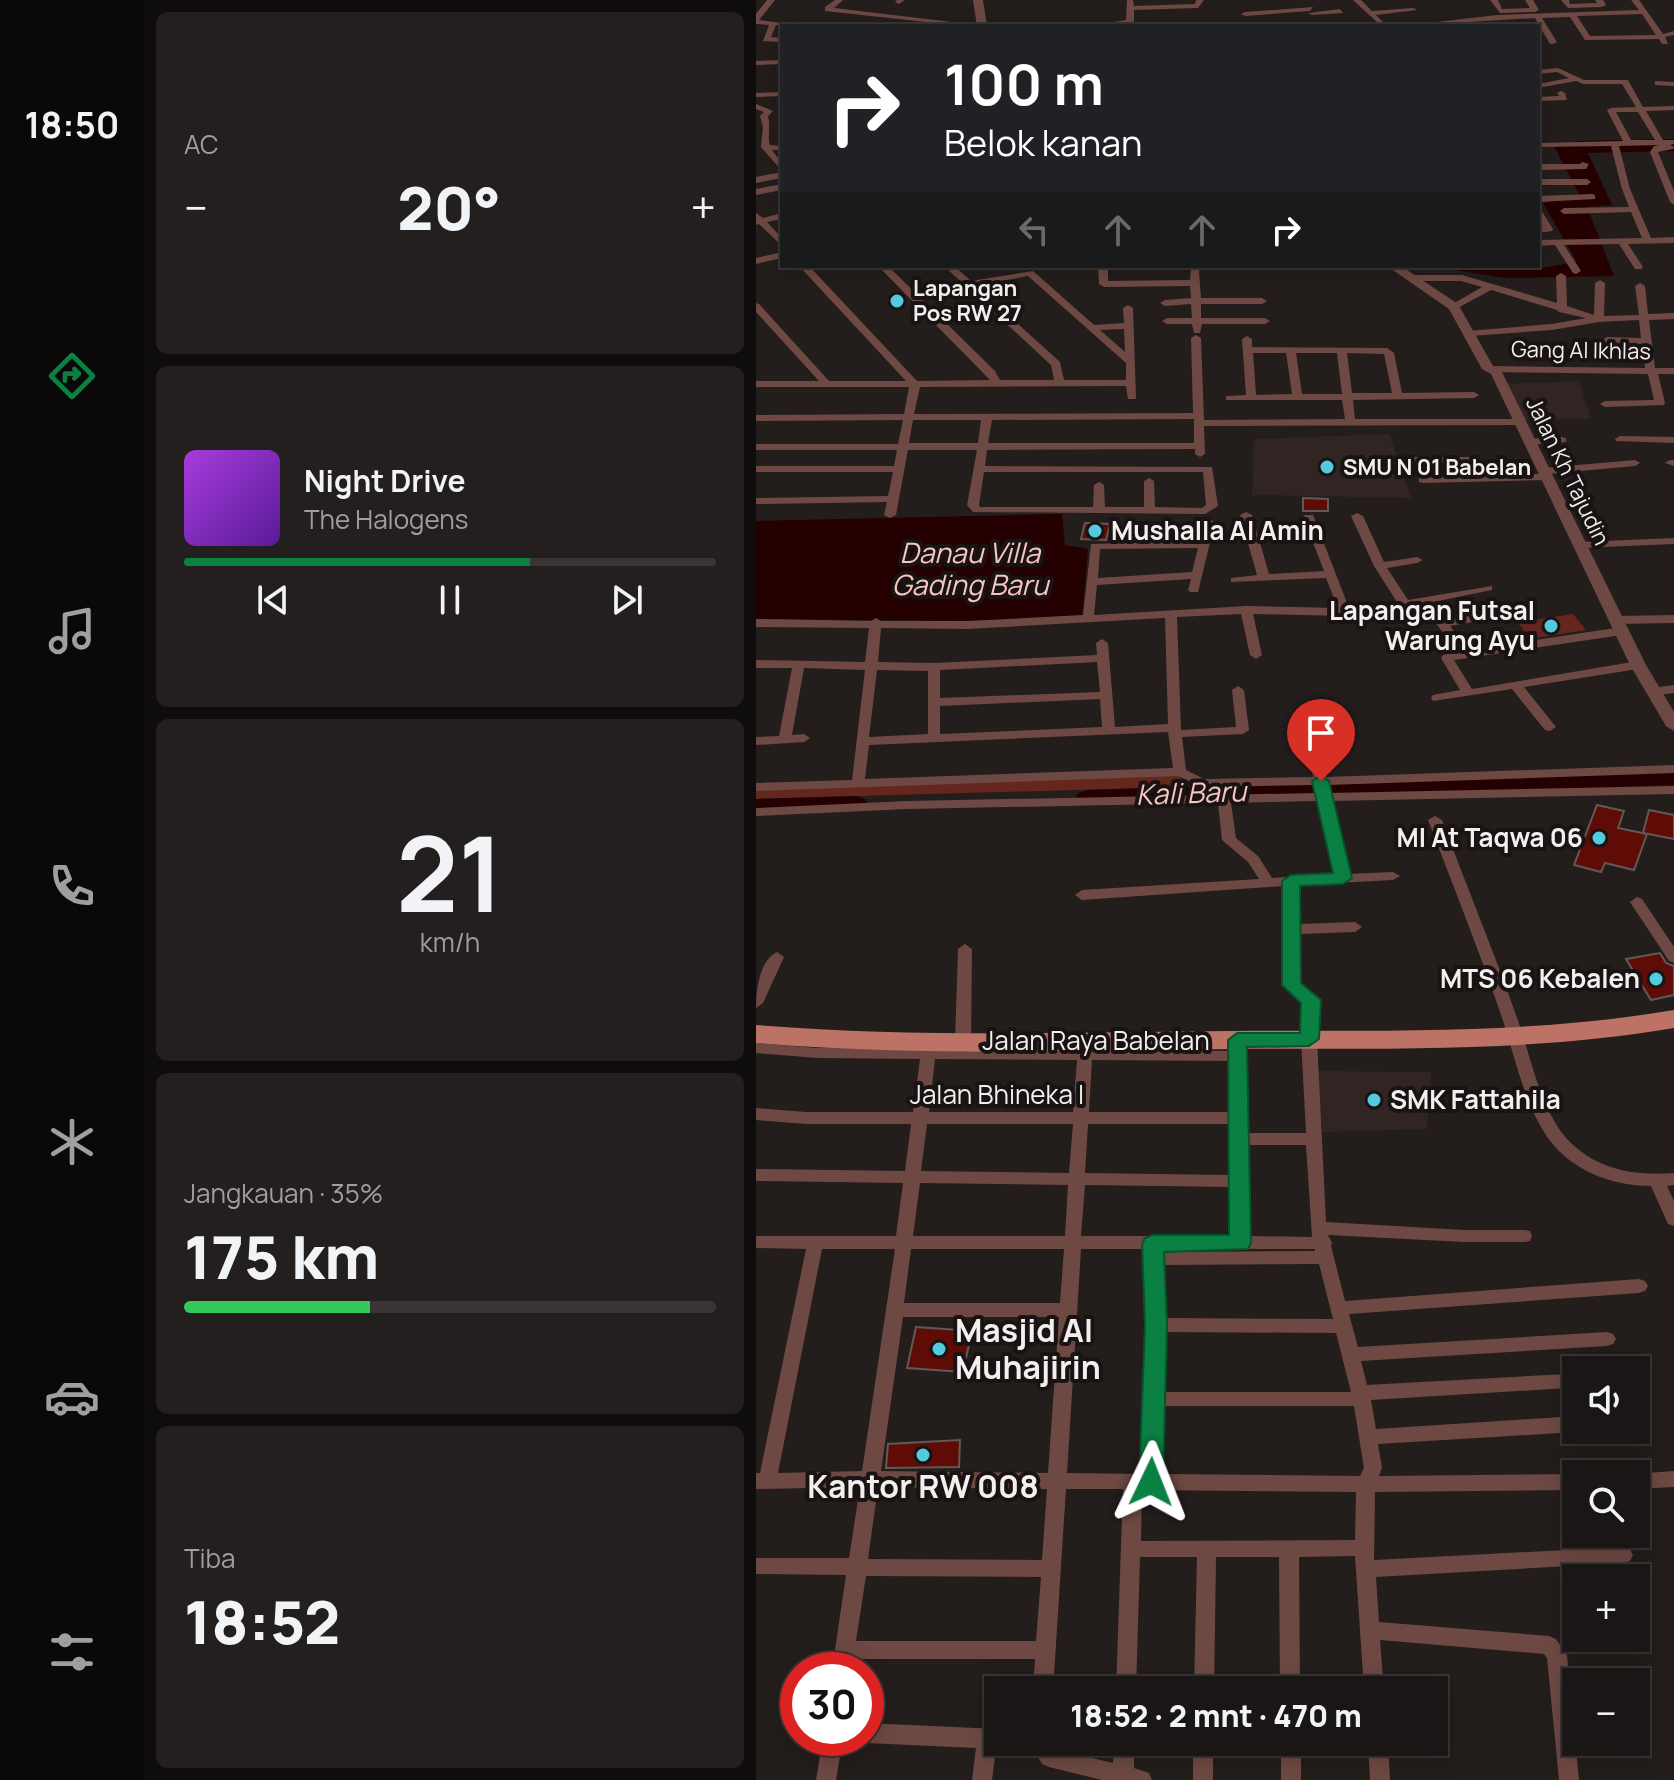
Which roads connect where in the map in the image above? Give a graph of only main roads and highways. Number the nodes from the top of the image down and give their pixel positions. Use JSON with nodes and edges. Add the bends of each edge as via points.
{"nodes":[{"id":1,"x":1674,"y":1019,"type":"edge"},
{"id":2,"x":756,"y":1034,"type":"edge"}],
"edges":[{"from":1,"to":2,"type":"main road","name":"Jalan Raya Babelan","via":[[1517,1038],[1309,1039],[1238,1048],[963,1041],[930,1047]]}]}
